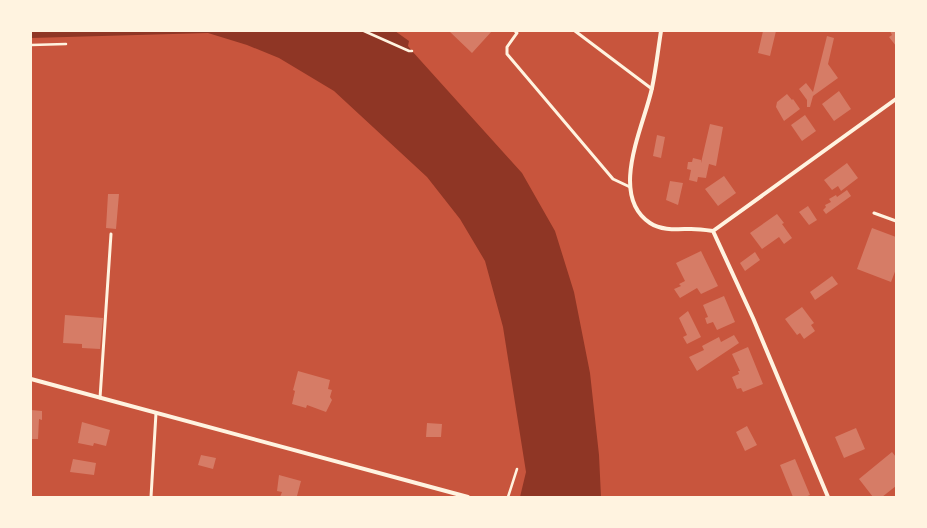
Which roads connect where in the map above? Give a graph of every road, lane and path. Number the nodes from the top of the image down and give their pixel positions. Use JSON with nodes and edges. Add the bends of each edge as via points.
{"nodes":[{"id":1,"x":364,"y":31,"type":"edge"},
{"id":2,"x":515,"y":31,"type":"edge"},
{"id":3,"x":575,"y":31,"type":"edge"},
{"id":4,"x":661,"y":31,"type":"edge"},
{"id":5,"x":66,"y":44,"type":"dead end"},
{"id":6,"x":31,"y":45,"type":"edge"},
{"id":7,"x":412,"y":51,"type":"dead end"},
{"id":8,"x":652,"y":89,"type":"junction"},
{"id":9,"x":896,"y":99,"type":"edge"},
{"id":10,"x":630,"y":187,"type":"junction"},
{"id":11,"x":874,"y":213,"type":"dead end"},
{"id":12,"x":896,"y":221,"type":"edge"},
{"id":13,"x":713,"y":231,"type":"junction"},
{"id":14,"x":111,"y":234,"type":"dead end"},
{"id":15,"x":31,"y":379,"type":"edge"},
{"id":16,"x":100,"y":398,"type":"junction"},
{"id":17,"x":156,"y":413,"type":"junction"},
{"id":18,"x":517,"y":470,"type":"dead end"},
{"id":19,"x":151,"y":497,"type":"edge"},
{"id":20,"x":468,"y":497,"type":"edge"},
{"id":21,"x":508,"y":497,"type":"edge"},
{"id":22,"x":828,"y":497,"type":"edge"}],
"edges":[{"from":1,"to":7,"type":"path"},
{"from":2,"to":10,"type":"lane","via":[[518,33],[507,47],[507,54],[613,179]]},
{"from":3,"to":8,"type":"lane"},
{"from":4,"to":8,"type":"street"},
{"from":5,"to":6,"type":"path"},
{"from":8,"to":10,"type":"street","via":[[634,150]]},
{"from":9,"to":13,"type":"street"},
{"from":10,"to":13,"type":"street","via":[[631,198],[638,211],[656,226]]},
{"from":11,"to":12,"type":"lane"},
{"from":13,"to":22,"type":"street","via":[[753,318]]},
{"from":14,"to":16,"type":"lane"},
{"from":15,"to":16,"type":"street"},
{"from":16,"to":17,"type":"street"},
{"from":17,"to":19,"type":"lane"},
{"from":17,"to":20,"type":"street"},
{"from":18,"to":21,"type":"path"}]}
